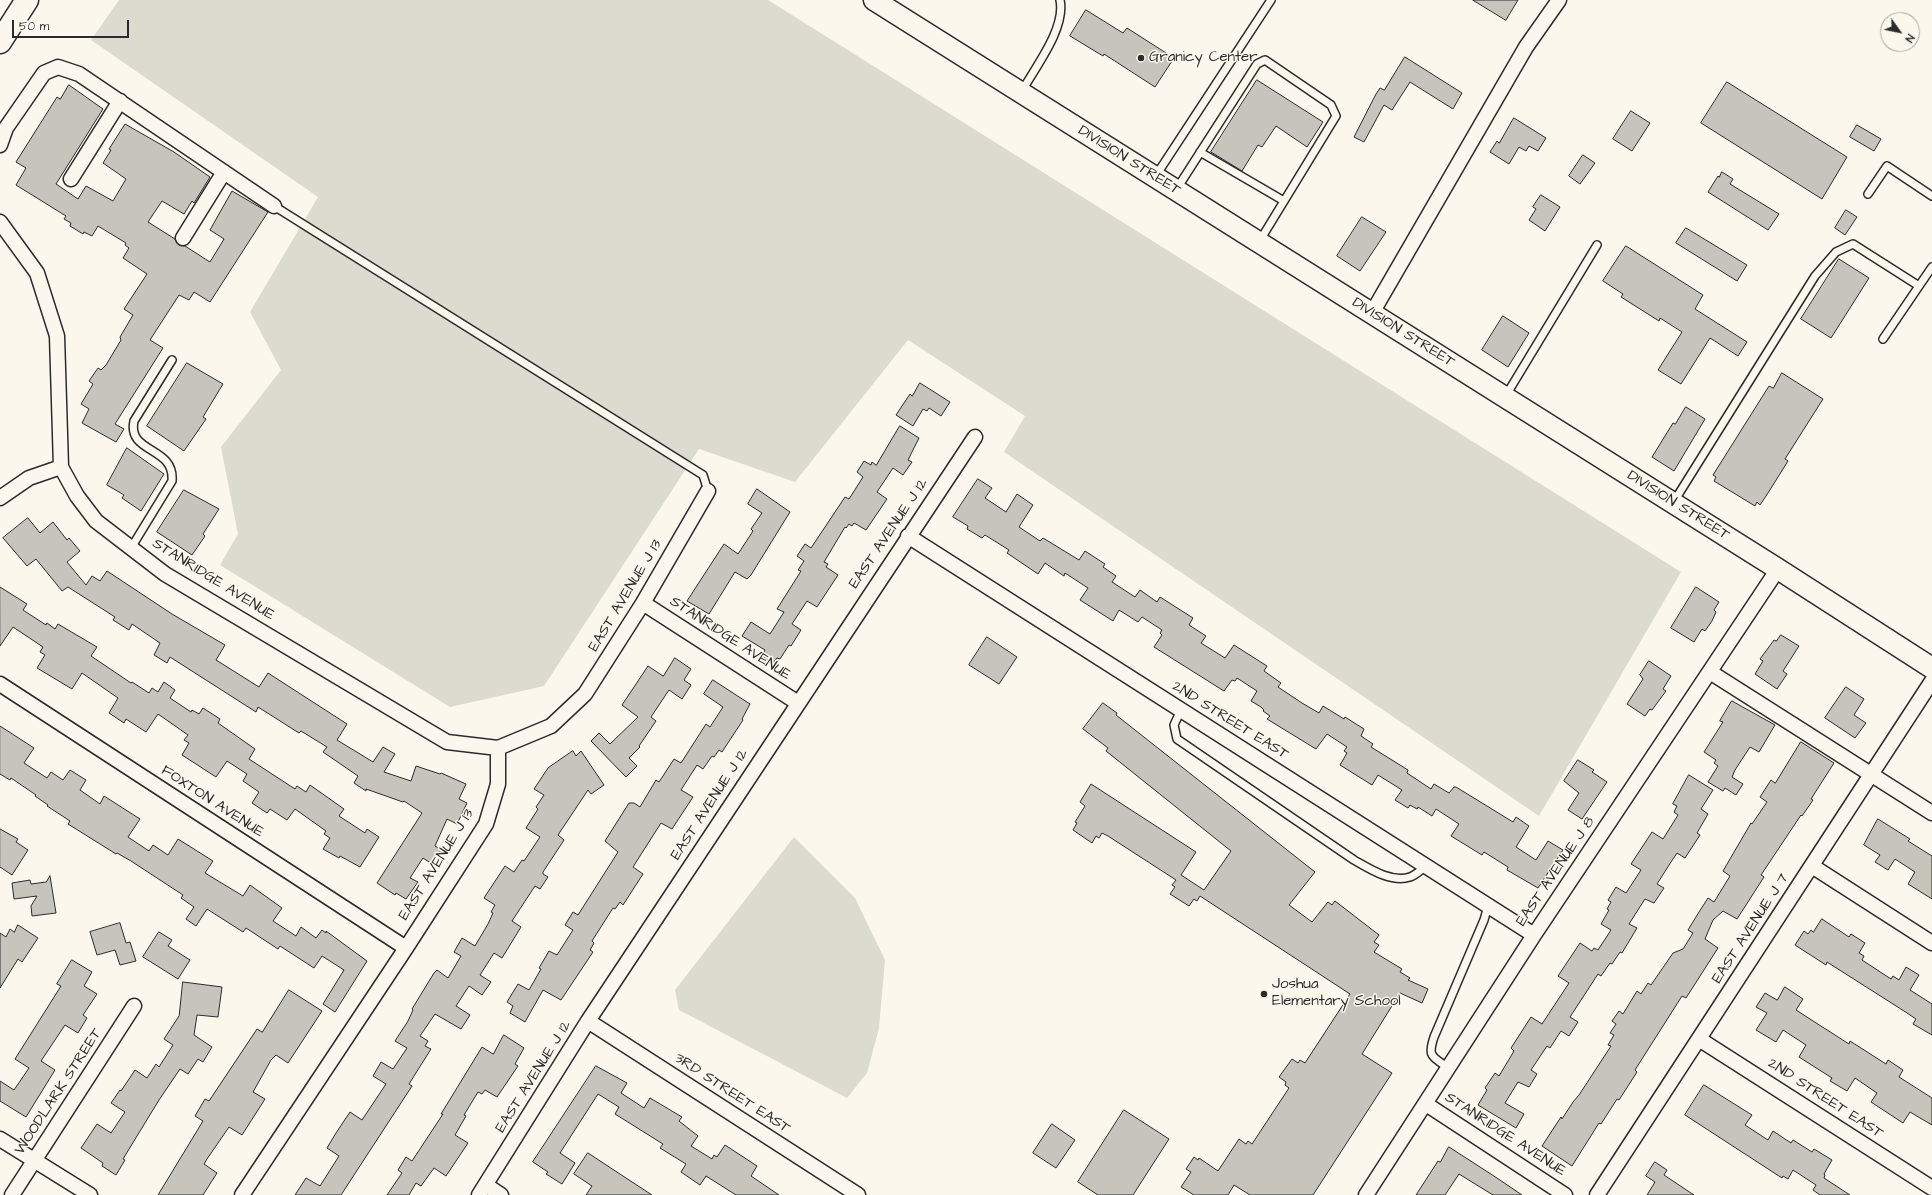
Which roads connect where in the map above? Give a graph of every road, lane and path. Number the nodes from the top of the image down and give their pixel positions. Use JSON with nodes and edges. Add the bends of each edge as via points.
{"nodes":[{"id":1,"x":27,"y":0,"type":"edge"},
{"id":2,"x":874,"y":0,"type":"edge"},
{"id":3,"x":1060,"y":0,"type":"edge"},
{"id":4,"x":1271,"y":0,"type":"edge"},
{"id":5,"x":1559,"y":0,"type":"edge"},
{"id":6,"x":0,"y":42,"type":"edge"},
{"id":7,"x":1021,"y":93,"type":"junction"},
{"id":8,"x":120,"y":101,"type":"junction"},
{"id":9,"x":0,"y":145,"type":"edge"},
{"id":10,"x":1200,"y":152,"type":"junction"},
{"id":11,"x":224,"y":172,"type":"junction"},
{"id":12,"x":1155,"y":177,"type":"junction"},
{"id":13,"x":71,"y":179,"type":"dead end"},
{"id":14,"x":1176,"y":190,"type":"junction"},
{"id":15,"x":1868,"y":194,"type":"dead end"},
{"id":16,"x":1932,"y":196,"type":"edge"},
{"id":17,"x":1284,"y":201,"type":"junction"},
{"id":18,"x":274,"y":206,"type":"joint"},
{"id":19,"x":0,"y":222,"type":"edge"},
{"id":20,"x":183,"y":238,"type":"dead end"},
{"id":21,"x":1258,"y":242,"type":"junction"},
{"id":22,"x":1597,"y":245,"type":"dead end"},
{"id":23,"x":1932,"y":267,"type":"edge"},
{"id":24,"x":1919,"y":286,"type":"junction"},
{"id":25,"x":1372,"y":313,"type":"junction"},
{"id":26,"x":1883,"y":339,"type":"dead end"},
{"id":27,"x":172,"y":360,"type":"dead end"},
{"id":28,"x":1505,"y":397,"type":"junction"},
{"id":29,"x":975,"y":436,"type":"dead end"},
{"id":30,"x":61,"y":467,"type":"junction"},
{"id":31,"x":708,"y":491,"type":"joint"},
{"id":32,"x":0,"y":498,"type":"edge"},
{"id":33,"x":1673,"y":503,"type":"junction"},
{"id":34,"x":908,"y":536,"type":"junction"},
{"id":35,"x":131,"y":548,"type":"junction"},
{"id":36,"x":1778,"y":569,"type":"junction"},
{"id":37,"x":643,"y":603,"type":"junction"},
{"id":38,"x":1932,"y":668,"type":"edge"},
{"id":39,"x":1710,"y":672,"type":"junction"},
{"id":40,"x":1932,"y":682,"type":"edge"},
{"id":41,"x":0,"y":684,"type":"edge"},
{"id":42,"x":798,"y":703,"type":"junction"},
{"id":43,"x":1181,"y":710,"type":"junction"},
{"id":44,"x":498,"y":748,"type":"junction"},
{"id":45,"x":1872,"y":775,"type":"junction"},
{"id":46,"x":1932,"y":813,"type":"edge"},
{"id":47,"x":1426,"y":866,"type":"junction"},
{"id":48,"x":1812,"y":866,"type":"junction"},
{"id":49,"x":1488,"y":906,"type":"junction"},
{"id":50,"x":1534,"y":935,"type":"junction"},
{"id":51,"x":1932,"y":943,"type":"edge"},
{"id":52,"x":406,"y":948,"type":"junction"},
{"id":53,"x":134,"y":1006,"type":"dead end"},
{"id":54,"x":588,"y":1021,"type":"junction"},
{"id":55,"x":1699,"y":1039,"type":"junction"},
{"id":56,"x":1448,"y":1068,"type":"junction"},
{"id":57,"x":1426,"y":1104,"type":"junction"},
{"id":58,"x":0,"y":1139,"type":"edge"},
{"id":59,"x":35,"y":1161,"type":"junction"},
{"id":60,"x":1932,"y":1188,"type":"edge"},
{"id":61,"x":483,"y":1190,"type":"edge"},
{"id":62,"x":12,"y":1195,"type":"edge"},
{"id":63,"x":90,"y":1195,"type":"edge"},
{"id":64,"x":242,"y":1195,"type":"edge"},
{"id":65,"x":502,"y":1195,"type":"edge"},
{"id":66,"x":858,"y":1195,"type":"edge"},
{"id":67,"x":1366,"y":1195,"type":"edge"},
{"id":68,"x":1565,"y":1195,"type":"edge"},
{"id":69,"x":1597,"y":1195,"type":"edge"}],
"edges":[{"from":1,"to":6,"type":"main road"},
{"from":2,"to":7,"type":"main road","name":"DIVISION STREET"},
{"from":3,"to":7,"type":"lane","via":[[1062,10],[1058,29]]},
{"from":4,"to":12,"type":"lane"},
{"from":5,"to":25,"type":"street","via":[[1526,47]]},
{"from":7,"to":12,"type":"main road","name":"DIVISION STREET"},
{"from":8,"to":9,"type":"street","via":[[79,74],[58,67],[44,73],[6,128]]},
{"from":8,"to":11,"type":"street"},
{"from":8,"to":13,"type":"street"},
{"from":10,"to":14,"type":"lane"},
{"from":10,"to":17,"type":"lane"},
{"from":10,"to":17,"type":"lane","via":[[1257,64],[1264,60],[1331,105],[1336,116]]},
{"from":11,"to":18,"type":"street"},
{"from":11,"to":20,"type":"street"},
{"from":12,"to":14,"type":"main road","name":"DIVISION STREET"},
{"from":14,"to":21,"type":"main road","name":"DIVISION STREET"},
{"from":15,"to":16,"type":"lane","via":[[1887,166]]},
{"from":17,"to":21,"type":"lane"},
{"from":18,"to":31,"type":"lane","via":[[703,475]]},
{"from":19,"to":30,"type":"street","name":"STANRIDGE AVENUE","via":[[37,273],[57,336]]},
{"from":21,"to":25,"type":"main road","name":"DIVISION STREET"},
{"from":22,"to":28,"type":"lane"},
{"from":23,"to":24,"type":"lane"},
{"from":24,"to":26,"type":"lane"},
{"from":24,"to":33,"type":"lane","via":[[1853,244],[1836,252],[1815,276]]},
{"from":25,"to":28,"type":"main road","name":"DIVISION STREET"},
{"from":27,"to":35,"type":"lane","via":[[134,421],[132,429],[138,441],[166,460],[171,468],[172,481]]},
{"from":28,"to":33,"type":"main road","name":"DIVISION STREET"},
{"from":29,"to":34,"type":"street","name":"EAST AVENUE J 12"},
{"from":30,"to":32,"type":"street","via":[[29,478]]},
{"from":30,"to":35,"type":"street","name":"STANRIDGE AVENUE","via":[[77,496],[96,521]]},
{"from":31,"to":37,"type":"street","name":"EAST AVENUE J 13"},
{"from":33,"to":36,"type":"main road","name":"DIVISION STREET"},
{"from":34,"to":42,"type":"street","name":"EAST AVENUE J 12"},
{"from":34,"to":43,"type":"street","name":"2ND STREET EAST"},
{"from":35,"to":44,"type":"street","name":"STANRIDGE AVENUE","via":[[165,574],[447,742]]},
{"from":36,"to":38,"type":"main road","name":"DIVISION STREET"},
{"from":36,"to":39,"type":"street","name":"EAST AVENUE J 8"},
{"from":37,"to":42,"type":"street","name":"STANRIDGE AVENUE"},
{"from":37,"to":44,"type":"street","name":"EAST AVENUE J 13","via":[[585,694],[552,726]]},
{"from":39,"to":45,"type":"street"},
{"from":39,"to":50,"type":"street","name":"EAST AVENUE J 8"},
{"from":40,"to":45,"type":"street","name":"EAST AVENUE J 7"},
{"from":41,"to":52,"type":"street","name":"FOXTON AVENUE"},
{"from":42,"to":54,"type":"street","name":"EAST AVENUE J 12"},
{"from":43,"to":47,"type":"street","name":"2ND STREET EAST"},
{"from":43,"to":47,"type":"lane","via":[[1174,726],[1177,739],[1354,860],[1392,878],[1410,877]]},
{"from":44,"to":52,"type":"street","name":"EAST AVENUE J 13","via":[[498,784],[486,824]]},
{"from":45,"to":46,"type":"street"},
{"from":45,"to":48,"type":"street","name":"EAST AVENUE J 7"},
{"from":47,"to":49,"type":"street","name":"2ND STREET EAST"},
{"from":48,"to":51,"type":"street"},
{"from":48,"to":55,"type":"street","name":"EAST AVENUE J 7"},
{"from":49,"to":50,"type":"street","name":"2ND STREET EAST"},
{"from":49,"to":56,"type":"lane","via":[[1430,1051],[1432,1056]]},
{"from":50,"to":56,"type":"street","name":"EAST AVENUE J 8"},
{"from":52,"to":64,"type":"street","name":"EAST AVENUE J 13"},
{"from":53,"to":59,"type":"street","name":"WOODLARK STREET"},
{"from":54,"to":61,"type":"street","name":"EAST AVENUE J 12"},
{"from":54,"to":66,"type":"street","name":"3RD STREET EAST"},
{"from":55,"to":60,"type":"street","name":"2ND STREET EAST"},
{"from":55,"to":69,"type":"street","name":"EAST AVENUE J 7"},
{"from":56,"to":57,"type":"street","name":"EAST AVENUE J 8"},
{"from":57,"to":67,"type":"street","name":"EAST AVENUE J 8"},
{"from":57,"to":68,"type":"street","name":"STANRIDGE AVENUE"},
{"from":58,"to":59,"type":"street"},
{"from":59,"to":62,"type":"street","name":"WOODLARK STREET"},
{"from":59,"to":63,"type":"street"},
{"from":61,"to":65,"type":"street"}]}
